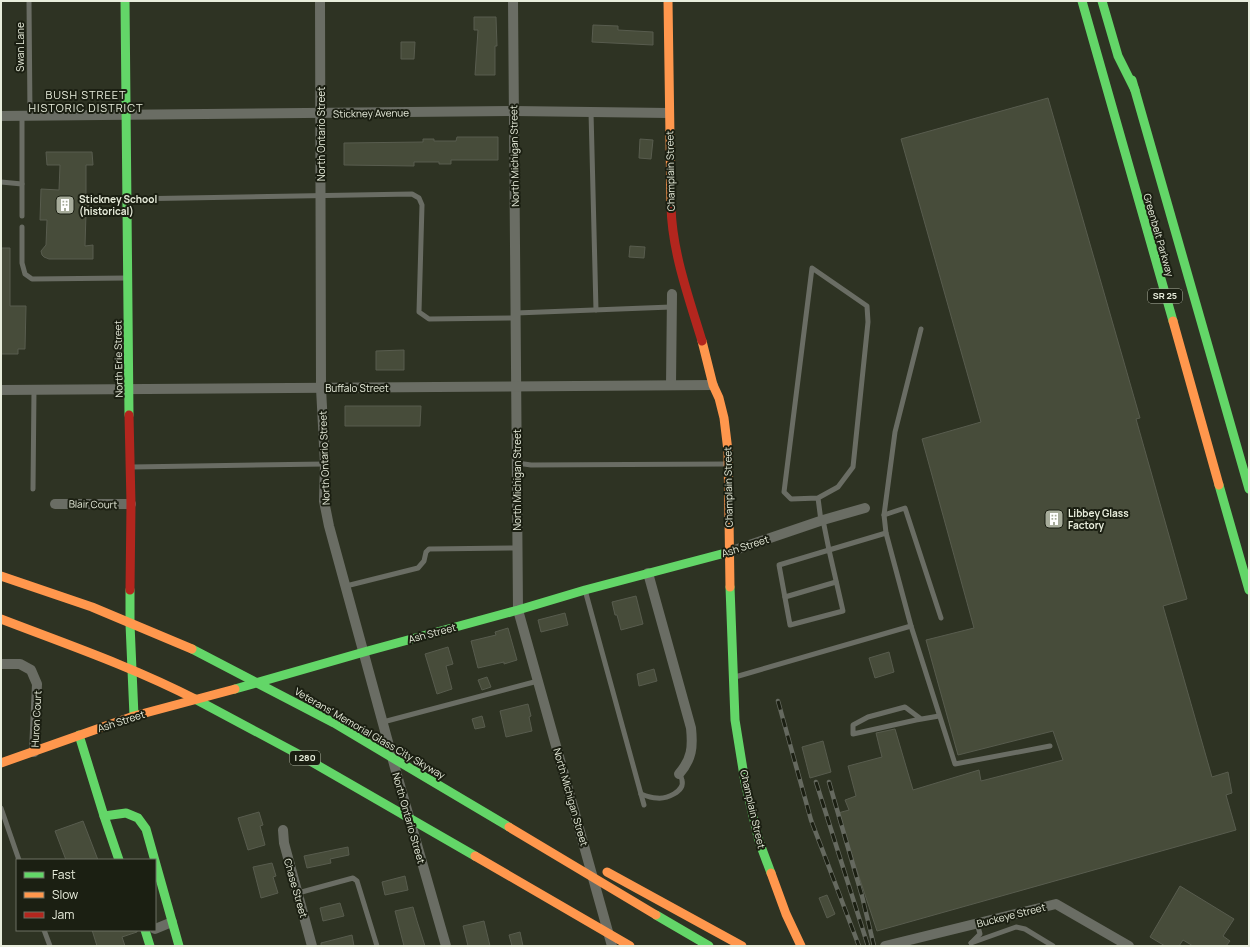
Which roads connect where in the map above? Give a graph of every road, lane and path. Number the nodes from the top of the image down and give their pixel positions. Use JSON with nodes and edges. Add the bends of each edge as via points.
{"nodes":[{"id":1,"x":29,"y":1,"type":"edge"},
{"id":2,"x":125,"y":1,"type":"edge"},
{"id":3,"x":320,"y":1,"type":"edge"},
{"id":4,"x":513,"y":1,"type":"edge"},
{"id":5,"x":668,"y":1,"type":"edge"},
{"id":6,"x":1082,"y":1,"type":"edge"},
{"id":7,"x":1102,"y":1,"type":"edge"},
{"id":8,"x":1109,"y":1,"type":"edge"},
{"id":9,"x":1135,"y":90,"type":"junction"},
{"id":10,"x":514,"y":112,"type":"junction"},
{"id":11,"x":591,"y":112,"type":"junction"},
{"id":12,"x":669,"y":113,"type":"junction"},
{"id":13,"x":321,"y":114,"type":"junction"},
{"id":14,"x":127,"y":115,"type":"junction"},
{"id":15,"x":1,"y":116,"type":"edge"},
{"id":16,"x":26,"y":116,"type":"junction"},
{"id":17,"x":1,"y":182,"type":"edge"},
{"id":18,"x":22,"y":184,"type":"junction"},
{"id":19,"x":321,"y":196,"type":"junction"},
{"id":20,"x":127,"y":199,"type":"junction"},
{"id":21,"x":22,"y":216,"type":"dead end"},
{"id":22,"x":22,"y":227,"type":"dead end"},
{"id":23,"x":128,"y":278,"type":"junction"},
{"id":24,"x":672,"y":294,"type":"dead end"},
{"id":25,"x":672,"y":307,"type":"junction"},
{"id":26,"x":596,"y":310,"type":"junction"},
{"id":27,"x":516,"y":315,"type":"junction"},
{"id":28,"x":921,"y":329,"type":"dead end"},
{"id":29,"x":671,"y":385,"type":"junction"},
{"id":30,"x":713,"y":385,"type":"junction"},
{"id":31,"x":517,"y":386,"type":"junction"},
{"id":32,"x":321,"y":388,"type":"junction"},
{"id":33,"x":129,"y":389,"type":"junction"},
{"id":34,"x":1,"y":390,"type":"edge"},
{"id":35,"x":34,"y":390,"type":"junction"},
{"id":36,"x":517,"y":463,"type":"junction"},
{"id":37,"x":325,"y":464,"type":"junction"},
{"id":38,"x":729,"y":464,"type":"junction"},
{"id":39,"x":130,"y":467,"type":"junction"},
{"id":40,"x":32,"y":489,"type":"dead end"},
{"id":41,"x":1249,"y":489,"type":"edge"},
{"id":42,"x":818,"y":498,"type":"junction"},
{"id":43,"x":55,"y":504,"type":"dead end"},
{"id":44,"x":131,"y":504,"type":"junction"},
{"id":45,"x":865,"y":508,"type":"dead end"},
{"id":46,"x":884,"y":515,"type":"junction"},
{"id":47,"x":822,"y":521,"type":"junction"},
{"id":48,"x":886,"y":533,"type":"junction"},
{"id":49,"x":518,"y":548,"type":"junction"},
{"id":50,"x":829,"y":550,"type":"junction"},
{"id":51,"x":729,"y":552,"type":"junction"},
{"id":52,"x":648,"y":573,"type":"junction"},
{"id":53,"x":1,"y":576,"type":"edge"},
{"id":54,"x":836,"y":582,"type":"junction"},
{"id":55,"x":346,"y":586,"type":"junction"},
{"id":56,"x":585,"y":590,"type":"junction"},
{"id":57,"x":1249,"y":590,"type":"edge"},
{"id":58,"x":785,"y":597,"type":"junction"},
{"id":59,"x":518,"y":610,"type":"junction"},
{"id":60,"x":941,"y":618,"type":"dead end"},
{"id":61,"x":1,"y":619,"type":"edge"},
{"id":62,"x":911,"y":626,"type":"junction"},
{"id":63,"x":364,"y":652,"type":"junction"},
{"id":64,"x":1,"y":664,"type":"edge"},
{"id":65,"x":733,"y":678,"type":"junction"},
{"id":66,"x":538,"y":680,"type":"junction"},
{"id":67,"x":134,"y":716,"type":"junction"},
{"id":68,"x":939,"y":716,"type":"junction"},
{"id":69,"x":921,"y":719,"type":"junction"},
{"id":70,"x":383,"y":722,"type":"junction"},
{"id":71,"x":334,"y":723,"type":"junction"},
{"id":72,"x":79,"y":735,"type":"junction"},
{"id":73,"x":1050,"y":746,"type":"dead end"},
{"id":74,"x":34,"y":752,"type":"junction"},
{"id":75,"x":1,"y":764,"type":"edge"},
{"id":76,"x":679,"y":774,"type":"joint"},
{"id":77,"x":641,"y":794,"type":"junction"},
{"id":78,"x":644,"y":805,"type":"dead end"},
{"id":79,"x":1,"y":808,"type":"edge"},
{"id":80,"x":104,"y":816,"type":"junction"},
{"id":81,"x":283,"y":830,"type":"dead end"},
{"id":82,"x":541,"y":836,"type":"dead end"},
{"id":83,"x":576,"y":855,"type":"dead end"},
{"id":84,"x":19,"y":859,"type":"edge"},
{"id":85,"x":120,"y":859,"type":"edge"},
{"id":86,"x":154,"y":859,"type":"edge"},
{"id":87,"x":156,"y":865,"type":"edge"},
{"id":88,"x":298,"y":893,"type":"junction"},
{"id":89,"x":172,"y":922,"type":"junction"},
{"id":90,"x":977,"y":923,"type":"junction"},
{"id":91,"x":595,"y":926,"type":"junction"},
{"id":92,"x":156,"y":928,"type":"edge"},
{"id":93,"x":44,"y":931,"type":"edge"},
{"id":94,"x":149,"y":931,"type":"edge"},
{"id":95,"x":970,"y":945,"type":"edge"},
{"id":96,"x":50,"y":946,"type":"edge"},
{"id":97,"x":150,"y":946,"type":"edge"},
{"id":98,"x":179,"y":946,"type":"edge"},
{"id":99,"x":312,"y":946,"type":"edge"},
{"id":100,"x":377,"y":946,"type":"edge"},
{"id":101,"x":446,"y":946,"type":"edge"},
{"id":102,"x":612,"y":946,"type":"edge"},
{"id":103,"x":630,"y":946,"type":"edge"},
{"id":104,"x":709,"y":946,"type":"edge"},
{"id":105,"x":742,"y":946,"type":"edge"},
{"id":106,"x":801,"y":946,"type":"edge"},
{"id":107,"x":885,"y":946,"type":"edge"},
{"id":108,"x":1053,"y":946,"type":"edge"},
{"id":109,"x":1129,"y":946,"type":"edge"}],
"edges":[{"from":1,"to":16,"type":"lane","name":"Swan Lane"},
{"from":2,"to":14,"type":"main road","name":"North Erie Street"},
{"from":3,"to":13,"type":"street","name":"North Ontario Street"},
{"from":4,"to":10,"type":"street","name":"North Michigan Street"},
{"from":5,"to":12,"type":"main road","name":"Champlain Street"},
{"from":6,"to":57,"type":"main road","name":"Greenbelt Parkway","number":"SR 25"},
{"from":7,"to":9,"type":"main road","via":[[1118,56]]},
{"from":8,"to":9,"type":"main road","name":"Greenbelt Parkway","number":"SR 25"},
{"from":9,"to":41,"type":"main road","name":"Greenbelt Parkway","number":"SR 25"},
{"from":10,"to":11,"type":"street","name":"Stickney Avenue"},
{"from":10,"to":13,"type":"street","name":"Stickney Avenue"},
{"from":10,"to":27,"type":"street","name":"North Michigan Street"},
{"from":11,"to":12,"type":"street","name":"Stickney Avenue"},
{"from":11,"to":26,"type":"lane"},
{"from":12,"to":30,"type":"main road","name":"Champlain Street","via":[[671,213],[675,243]]},
{"from":13,"to":14,"type":"street","name":"Stickney Avenue"},
{"from":13,"to":19,"type":"street","name":"North Ontario Street"},
{"from":14,"to":16,"type":"street","name":"Stickney Avenue"},
{"from":14,"to":20,"type":"main road","name":"North Erie Street"},
{"from":15,"to":16,"type":"street","name":"Stickney Avenue"},
{"from":16,"to":18,"type":"lane","name":"Swan Lane"},
{"from":17,"to":18,"type":"lane"},
{"from":18,"to":21,"type":"lane","name":"Swan Lane"},
{"from":19,"to":20,"type":"lane"},
{"from":19,"to":27,"type":"lane","via":[[412,194],[419,198],[422,205],[419,312],[429,319]]},
{"from":19,"to":32,"type":"street","name":"North Ontario Street"},
{"from":20,"to":23,"type":"main road","name":"North Erie Street"},
{"from":22,"to":23,"type":"lane","via":[[22,263],[25,274],[32,279]]},
{"from":23,"to":33,"type":"main road","name":"North Erie Street"},
{"from":24,"to":25,"type":"street"},
{"from":25,"to":26,"type":"lane"},
{"from":25,"to":29,"type":"street"},
{"from":26,"to":27,"type":"lane"},
{"from":27,"to":31,"type":"street","name":"North Michigan Street"},
{"from":28,"to":46,"type":"lane","via":[[895,432]]},
{"from":29,"to":30,"type":"street","name":"Buffalo Street"},
{"from":29,"to":31,"type":"street","name":"Buffalo Street"},
{"from":30,"to":38,"type":"main road","name":"Champlain Street","via":[[724,418]]},
{"from":31,"to":32,"type":"street","name":"Buffalo Street"},
{"from":31,"to":36,"type":"street","name":"North Michigan Street"},
{"from":32,"to":33,"type":"street","name":"Buffalo Street"},
{"from":32,"to":37,"type":"street","name":"North Ontario Street"},
{"from":33,"to":35,"type":"street","name":"Buffalo Street"},
{"from":33,"to":39,"type":"main road","name":"North Erie Street"},
{"from":34,"to":35,"type":"street","name":"Buffalo Street"},
{"from":35,"to":40,"type":"lane"},
{"from":36,"to":38,"type":"lane"},
{"from":36,"to":49,"type":"street","name":"North Michigan Street"},
{"from":37,"to":39,"type":"lane"},
{"from":37,"to":55,"type":"street","name":"North Ontario Street","via":[[324,501]]},
{"from":38,"to":51,"type":"main road","name":"Champlain Street"},
{"from":39,"to":44,"type":"main road","name":"North Erie Street"},
{"from":42,"to":42,"type":"lane","via":[[838,487],[853,467],[868,322],[867,306],[812,268],[784,492],[791,499]]},
{"from":42,"to":47,"type":"lane"},
{"from":43,"to":44,"type":"street","name":"Blair Court"},
{"from":44,"to":67,"type":"main road","name":"North Erie Street","via":[[130,624]]},
{"from":45,"to":47,"type":"street","name":"Ash Street"},
{"from":46,"to":48,"type":"lane"},
{"from":46,"to":60,"type":"lane","via":[[905,508]]},
{"from":47,"to":50,"type":"lane"},
{"from":47,"to":51,"type":"street","name":"Ash Street"},
{"from":48,"to":50,"type":"lane"},
{"from":48,"to":62,"type":"lane"},
{"from":49,"to":55,"type":"lane","via":[[429,549],[418,568]]},
{"from":49,"to":59,"type":"street","name":"North Michigan Street"},
{"from":50,"to":54,"type":"lane"},
{"from":50,"to":58,"type":"lane","via":[[779,565]]},
{"from":51,"to":52,"type":"main road","name":"Ash Street"},
{"from":51,"to":65,"type":"main road","name":"Champlain Street"},
{"from":52,"to":56,"type":"main road","name":"Ash Street"},
{"from":52,"to":76,"type":"street","via":[[691,728],[690,756],[684,770]]},
{"from":53,"to":71,"type":"main road","name":"Veterans' Memorial Glass City Skyway","via":[[92,607],[187,647]]},
{"from":54,"to":58,"type":"lane"},
{"from":54,"to":58,"type":"lane","via":[[843,611],[790,625]]},
{"from":55,"to":63,"type":"street","name":"North Ontario Street"},
{"from":56,"to":59,"type":"main road","name":"Ash Street"},
{"from":56,"to":77,"type":"lane"},
{"from":59,"to":63,"type":"main road","name":"Ash Street"},
{"from":59,"to":66,"type":"street","name":"North Michigan Street"},
{"from":61,"to":91,"type":"main road","number":"I 280","via":[[172,687],[298,754]]},
{"from":62,"to":65,"type":"lane"},
{"from":62,"to":68,"type":"lane"},
{"from":63,"to":67,"type":"main road","name":"Ash Street"},
{"from":63,"to":70,"type":"street","name":"North Ontario Street"},
{"from":64,"to":74,"type":"street","name":"Huron Court","via":[[20,664],[31,670],[37,684]]},
{"from":65,"to":106,"type":"main road","name":"Champlain Street","via":[[735,720],[745,782],[759,841],[786,914]]},
{"from":66,"to":70,"type":"lane"},
{"from":66,"to":102,"type":"street","name":"North Michigan Street"},
{"from":67,"to":72,"type":"main road","name":"Ash Street"},
{"from":68,"to":69,"type":"lane"},
{"from":68,"to":73,"type":"lane","via":[[955,764]]},
{"from":69,"to":69,"type":"lane","via":[[916,720],[854,734],[853,725],[906,707]]},
{"from":70,"to":101,"type":"street","name":"North Ontario Street"},
{"from":71,"to":82,"type":"main road"},
{"from":71,"to":104,"type":"main road","name":"Veterans' Memorial Glass City Skyway"},
{"from":72,"to":74,"type":"main road","name":"Ash Street"},
{"from":72,"to":80,"type":"main road"},
{"from":74,"to":75,"type":"main road","name":"Ash Street"},
{"from":76,"to":77,"type":"lane","via":[[683,781],[682,787],[676,793],[658,798]]},
{"from":77,"to":78,"type":"lane"},
{"from":79,"to":84,"type":"lane"},
{"from":80,"to":85,"type":"main road"},
{"from":80,"to":86,"type":"main road","via":[[126,813],[138,818],[146,829]]},
{"from":81,"to":88,"type":"street","name":"Chase Street","via":[[284,843]]},
{"from":83,"to":105,"type":"main road"},
{"from":87,"to":89,"type":"main road"},
{"from":88,"to":99,"type":"street","name":"Chase Street"},
{"from":88,"to":100,"type":"lane","via":[[353,878],[357,881]]},
{"from":89,"to":92,"type":"street"},
{"from":89,"to":98,"type":"main road"},
{"from":90,"to":95,"type":"lane","via":[[980,934]]},
{"from":90,"to":107,"type":"street","name":"Buckeye Street"},
{"from":90,"to":109,"type":"street","name":"Buckeye Street","via":[[1056,904]]},
{"from":91,"to":102,"type":"main road"},
{"from":91,"to":103,"type":"main road","number":"I 280"},
{"from":93,"to":96,"type":"lane"},
{"from":94,"to":97,"type":"main road"},
{"from":95,"to":108,"type":"lane","via":[[1016,927],[1025,928]]}]}
